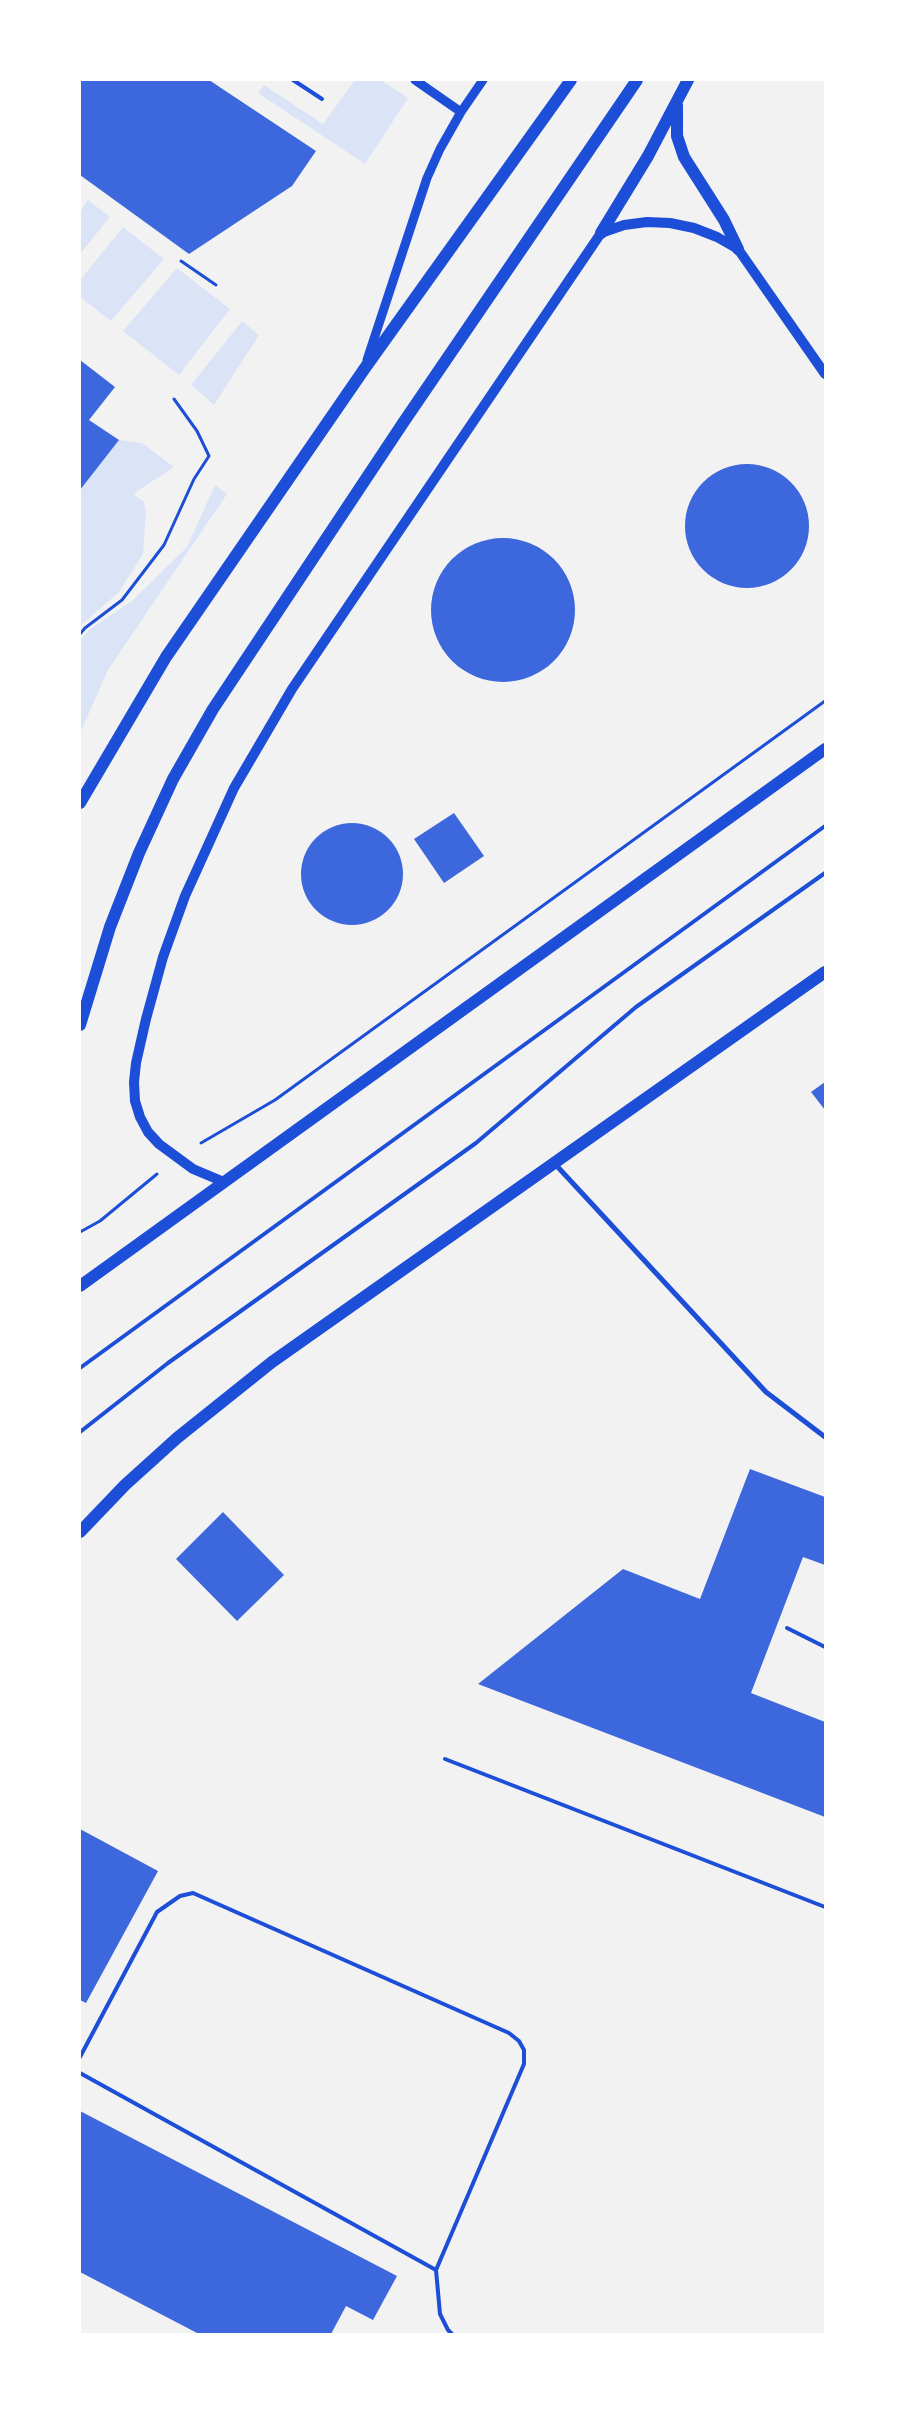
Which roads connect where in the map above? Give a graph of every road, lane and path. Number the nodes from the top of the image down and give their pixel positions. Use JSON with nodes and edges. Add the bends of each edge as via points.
{"nodes":[{"id":1,"x":293,"y":80,"type":"edge"},
{"id":2,"x":415,"y":80,"type":"edge"},
{"id":3,"x":483,"y":80,"type":"edge"},
{"id":4,"x":571,"y":80,"type":"edge"},
{"id":5,"x":637,"y":80,"type":"edge"},
{"id":6,"x":688,"y":80,"type":"edge"},
{"id":7,"x":322,"y":99,"type":"dead end"},
{"id":8,"x":677,"y":101,"type":"junction"},
{"id":9,"x":461,"y":112,"type":"junction"},
{"id":10,"x":601,"y":233,"type":"junction"},
{"id":11,"x":738,"y":249,"type":"junction"},
{"id":12,"x":181,"y":261,"type":"dead end"},
{"id":13,"x":216,"y":285,"type":"dead end"},
{"id":14,"x":365,"y":368,"type":"junction"},
{"id":15,"x":825,"y":374,"type":"edge"},
{"id":16,"x":174,"y":399,"type":"dead end"},
{"id":17,"x":80,"y":634,"type":"edge"},
{"id":18,"x":825,"y":701,"type":"edge"},
{"id":19,"x":825,"y":749,"type":"edge"},
{"id":20,"x":80,"y":804,"type":"edge"},
{"id":21,"x":825,"y":826,"type":"edge"},
{"id":22,"x":825,"y":874,"type":"edge"},
{"id":23,"x":825,"y":972,"type":"edge"},
{"id":24,"x":80,"y":1024,"type":"edge"},
{"id":25,"x":176,"y":1157,"type":"junction"},
{"id":26,"x":555,"y":1164,"type":"junction"},
{"id":27,"x":224,"y":1182,"type":"junction"},
{"id":28,"x":80,"y":1232,"type":"edge"},
{"id":29,"x":80,"y":1286,"type":"edge"},
{"id":30,"x":80,"y":1368,"type":"edge"},
{"id":31,"x":80,"y":1432,"type":"edge"},
{"id":32,"x":825,"y":1437,"type":"edge"},
{"id":33,"x":80,"y":1532,"type":"edge"},
{"id":34,"x":787,"y":1628,"type":"dead end"},
{"id":35,"x":825,"y":1647,"type":"edge"},
{"id":36,"x":445,"y":1759,"type":"dead end"},
{"id":37,"x":825,"y":1907,"type":"edge"},
{"id":38,"x":80,"y":2056,"type":"edge"},
{"id":39,"x":80,"y":2073,"type":"edge"},
{"id":40,"x":436,"y":2270,"type":"junction"},
{"id":41,"x":452,"y":2334,"type":"edge"}],
"edges":[{"from":1,"to":7,"type":"lane"},
{"from":2,"to":9,"type":"street"},
{"from":3,"to":9,"type":"street"},
{"from":4,"to":14,"type":"main road"},
{"from":5,"to":24,"type":"main road","via":[[408,415],[213,709],[173,780],[140,853],[110,927]]},
{"from":6,"to":8,"type":"main road"},
{"from":8,"to":10,"type":"main road"},
{"from":8,"to":11,"type":"main road","via":[[677,136],[684,157],[724,220]]},
{"from":9,"to":14,"type":"street","via":[[427,178]]},
{"from":10,"to":11,"type":"main road","via":[[639,223],[670,223],[694,228]]},
{"from":10,"to":25,"type":"main road","via":[[301,674],[211,836],[163,957],[146,1019],[134,1082],[135,1101],[148,1132]]},
{"from":11,"to":15,"type":"main road"},
{"from":12,"to":13,"type":"path"},
{"from":14,"to":20,"type":"main road","via":[[166,657]]},
{"from":16,"to":17,"type":"path","via":[[197,431],[209,456],[194,479],[164,546],[122,600]]},
{"from":18,"to":25,"type":"path","via":[[275,1100]]},
{"from":19,"to":27,"type":"main road"},
{"from":21,"to":30,"type":"lane"},
{"from":22,"to":31,"type":"lane","via":[[666,984],[476,1143],[168,1363]]},
{"from":23,"to":26,"type":"main road"},
{"from":25,"to":27,"type":"main road","via":[[193,1169]]},
{"from":25,"to":28,"type":"path","via":[[100,1221]]},
{"from":26,"to":32,"type":"street","via":[[766,1392]]},
{"from":26,"to":33,"type":"main road","via":[[272,1362],[125,1485]]},
{"from":27,"to":29,"type":"main road"},
{"from":34,"to":35,"type":"lane"},
{"from":36,"to":37,"type":"lane"},
{"from":38,"to":40,"type":"lane","via":[[158,1912],[180,1896],[193,1893],[509,2033],[524,2050],[524,2064]]},
{"from":39,"to":40,"type":"lane"},
{"from":40,"to":41,"type":"lane","via":[[440,2314]]}]}
